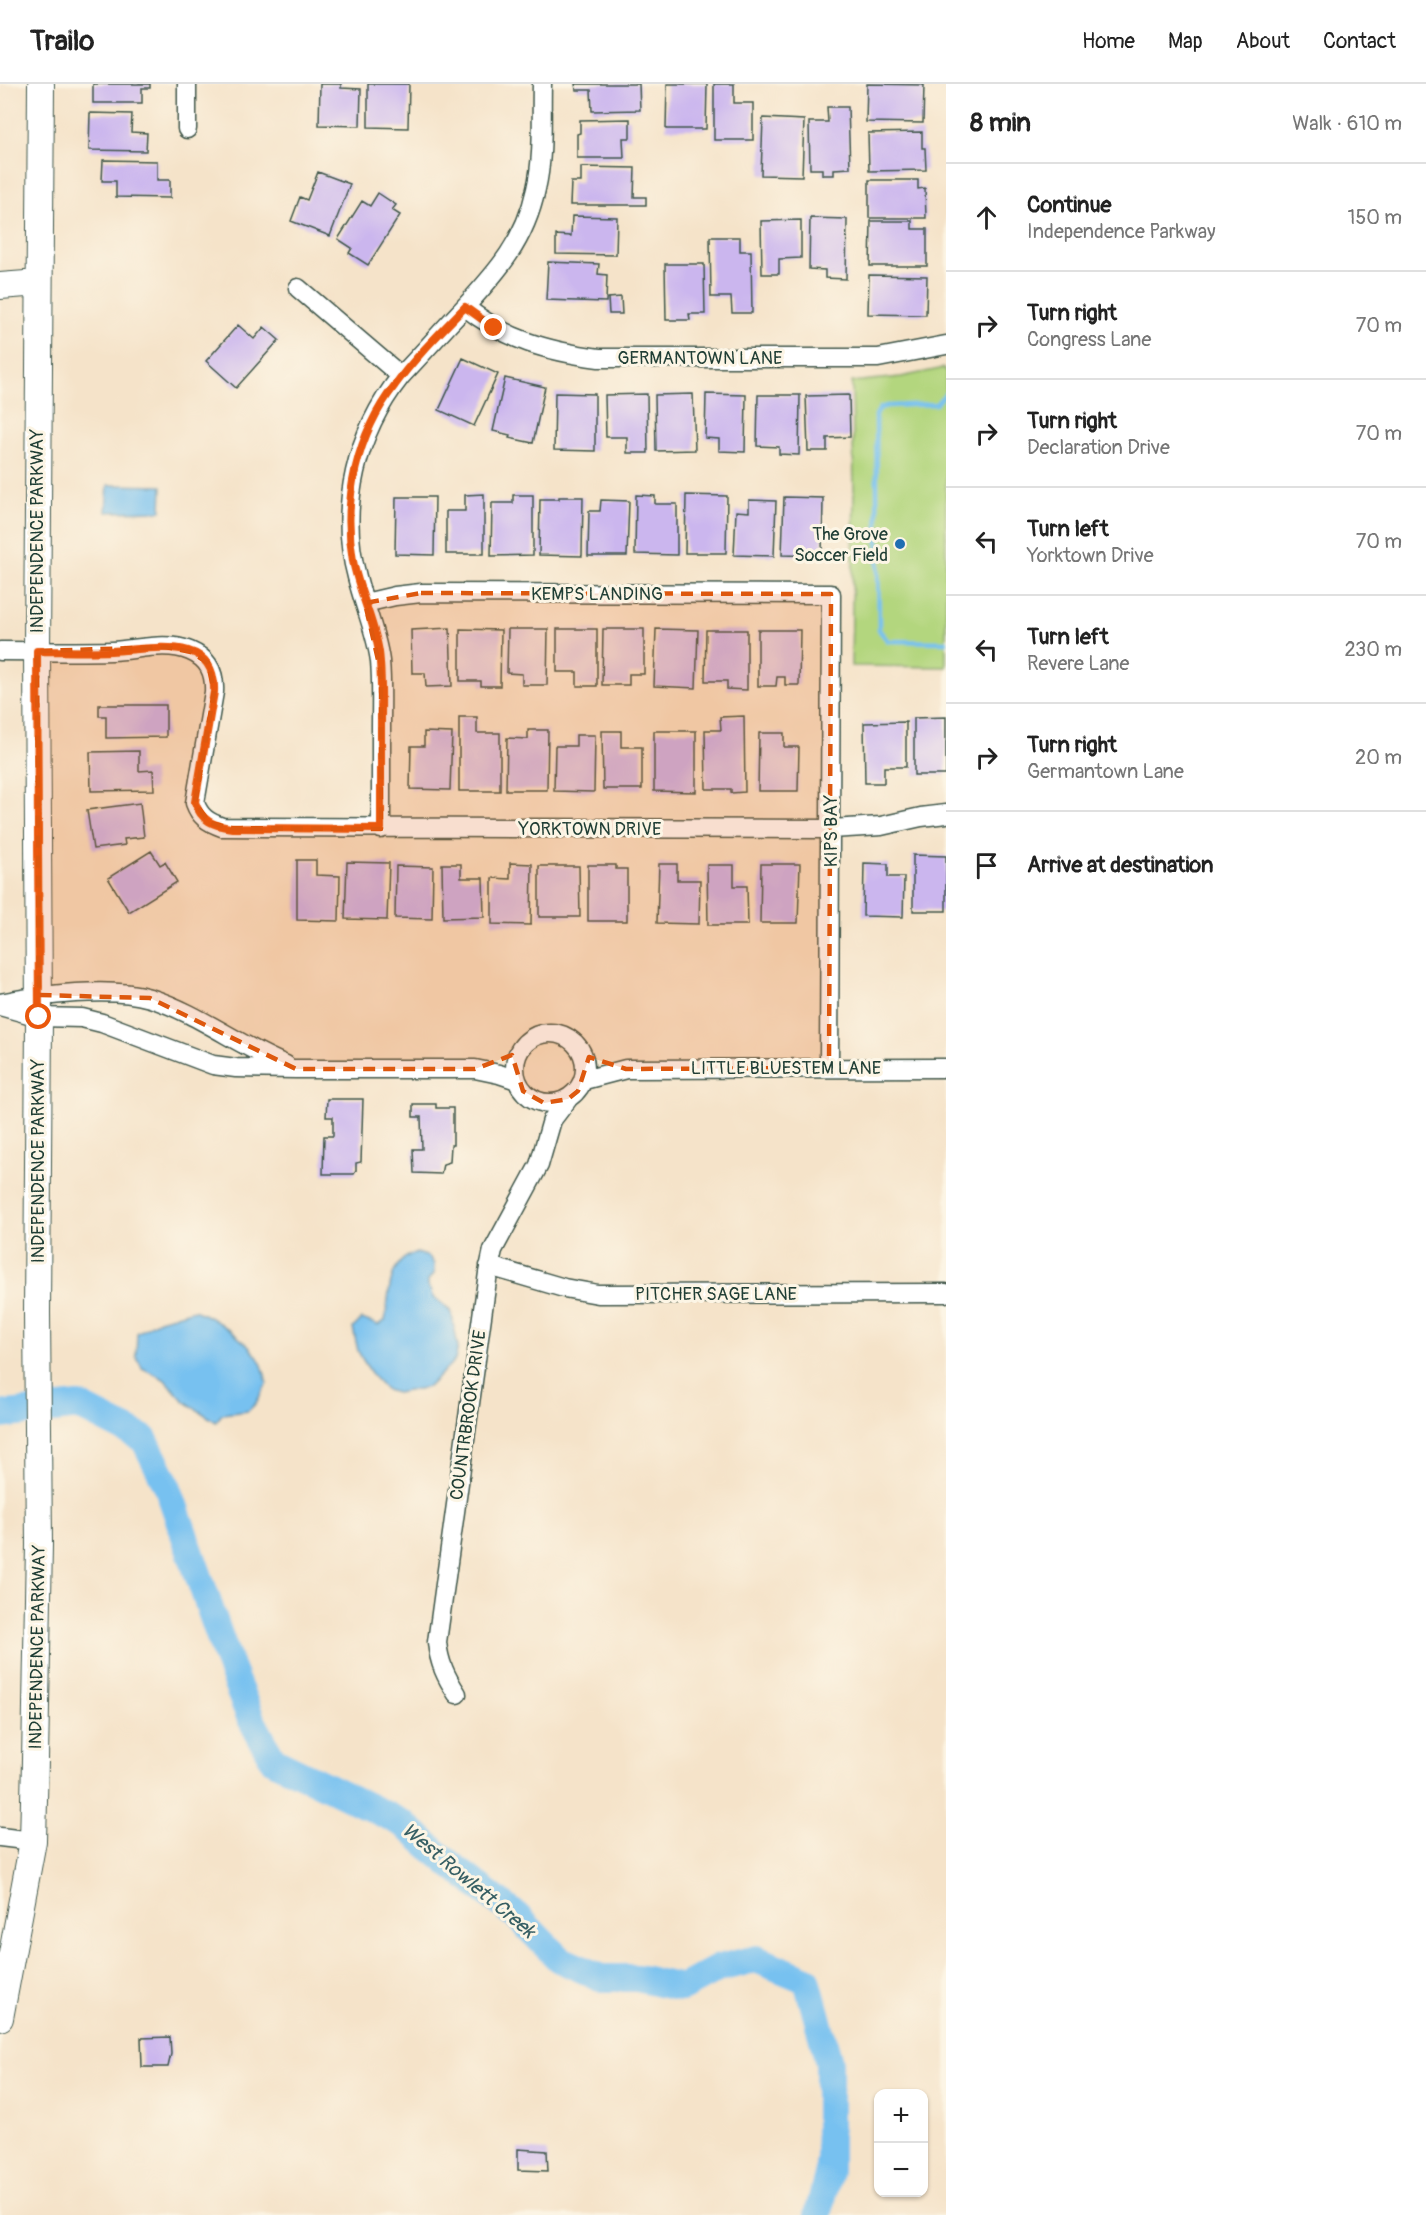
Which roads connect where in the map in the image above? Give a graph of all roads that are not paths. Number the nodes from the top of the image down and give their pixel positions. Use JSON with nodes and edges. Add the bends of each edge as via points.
{"nodes":[{"id":1,"x":41,"y":84,"type":"edge"},
{"id":2,"x":187,"y":84,"type":"edge"},
{"id":3,"x":542,"y":84,"type":"edge"},
{"id":4,"x":187,"y":129,"type":"dead end"},
{"id":5,"x":39,"y":283,"type":"junction"},
{"id":6,"x":0,"y":286,"type":"edge"},
{"id":7,"x":298,"y":288,"type":"dead end"},
{"id":8,"x":465,"y":307,"type":"junction"},
{"id":9,"x":946,"y":345,"type":"edge"},
{"id":10,"x":401,"y":376,"type":"junction"},
{"id":11,"x":831,"y":594,"type":"joint"},
{"id":12,"x":365,"y":603,"type":"junction"},
{"id":13,"x":0,"y":651,"type":"edge"},
{"id":14,"x":37,"y":651,"type":"junction"},
{"id":15,"x":946,"y":814,"type":"edge"},
{"id":16,"x":381,"y":829,"type":"junction"},
{"id":17,"x":831,"y":829,"type":"junction"},
{"id":18,"x":0,"y":1005,"type":"edge"},
{"id":19,"x":39,"y":1006,"type":"junction"},
{"id":20,"x":521,"y":1047,"type":"junction"},
{"id":21,"x":580,"y":1047,"type":"junction"},
{"id":22,"x":829,"y":1068,"type":"junction"},
{"id":23,"x":946,"y":1068,"type":"edge"},
{"id":24,"x":296,"y":1069,"type":"junction"},
{"id":25,"x":475,"y":1069,"type":"junction"},
{"id":26,"x":626,"y":1069,"type":"junction"},
{"id":27,"x":517,"y":1080,"type":"junction"},
{"id":28,"x":584,"y":1080,"type":"junction"},
{"id":29,"x":533,"y":1099,"type":"junction"},
{"id":30,"x":568,"y":1099,"type":"junction"},
{"id":31,"x":544,"y":1143,"type":"junction"},
{"id":32,"x":489,"y":1266,"type":"junction"},
{"id":33,"x":946,"y":1293,"type":"edge"},
{"id":34,"x":457,"y":1694,"type":"dead end"},
{"id":35,"x":0,"y":1837,"type":"edge"},
{"id":36,"x":33,"y":1841,"type":"junction"},
{"id":37,"x":0,"y":2018,"type":"edge"}],
"edges":[{"from":1,"to":5,"type":"main road","name":"INDEPENDENCE PARKWAY"},
{"from":2,"to":4,"type":"street"},
{"from":3,"to":8,"type":"street","via":[[540,170],[528,216],[504,262]]},
{"from":5,"to":6,"type":"main road"},
{"from":5,"to":14,"type":"main road","name":"INDEPENDENCE PARKWAY"},
{"from":7,"to":10,"type":"street"},
{"from":8,"to":9,"type":"street","name":"GERMANTOWN LANE","via":[[494,328],[527,344],[599,358],[878,358]]},
{"from":8,"to":10,"type":"street"},
{"from":10,"to":12,"type":"street","via":[[371,424],[353,479],[350,542]]},
{"from":11,"to":12,"type":"street","name":"KEMPS LANDING","via":[[421,593]]},
{"from":11,"to":17,"type":"street","name":"KIPS BAY"},
{"from":12,"to":16,"type":"street","via":[[381,673]]},
{"from":13,"to":14,"type":"street"},
{"from":14,"to":16,"type":"street","name":"YORKTOWN DRIVE","via":[[177,648],[208,663],[215,681],[214,692],[195,802],[198,812],[210,823],[232,828]]},
{"from":14,"to":19,"type":"main road","name":"INDEPENDENCE PARKWAY"},
{"from":15,"to":17,"type":"street","name":"YORKTOWN DRIVE","via":[[864,828]]},
{"from":16,"to":17,"type":"street","name":"YORKTOWN DRIVE"},
{"from":17,"to":22,"type":"street","name":"KIPS BAY"},
{"from":18,"to":19,"type":"street"},
{"from":19,"to":24,"type":"street","via":[[102,1023],[213,1065]]},
{"from":19,"to":24,"type":"street","via":[[128,994],[150,998]]},
{"from":19,"to":36,"type":"main road","name":"INDEPENDENCE PARKWAY","via":[[39,1545]]},
{"from":20,"to":21,"type":"street","via":[[529,1039],[550,1032],[572,1039]]},
{"from":20,"to":25,"type":"street","via":[[495,1063]]},
{"from":20,"to":27,"type":"street","via":[[514,1069]]},
{"from":21,"to":26,"type":"street","name":"LITTLE BLUESTEM LANE","via":[[590,1058]]},
{"from":21,"to":28,"type":"street","via":[[585,1057]]},
{"from":22,"to":23,"type":"street","name":"LITTLE BLUESTEM LANE"},
{"from":22,"to":26,"type":"street","name":"LITTLE BLUESTEM LANE"},
{"from":24,"to":25,"type":"street"},
{"from":25,"to":27,"type":"street"},
{"from":26,"to":28,"type":"street","name":"LITTLE BLUESTEM LANE"},
{"from":27,"to":29,"type":"street"},
{"from":28,"to":30,"type":"street"},
{"from":29,"to":30,"type":"street","via":[[544,1103]]},
{"from":29,"to":31,"type":"street"},
{"from":30,"to":31,"type":"street","name":"COUNTRBROOK DRIVE","via":[[552,1120]]},
{"from":31,"to":32,"type":"street","name":"COUNTRBROOK DRIVE","via":[[539,1164],[493,1250]]},
{"from":32,"to":33,"type":"street","name":"PITCHER SAGE LANE","via":[[598,1294]]},
{"from":32,"to":34,"type":"street","name":"COUNTRBROOK DRIVE","via":[[437,1642],[445,1675]]},
{"from":35,"to":36,"type":"street"},
{"from":36,"to":37,"type":"main road","name":"INDEPENDENCE PARKWAY"}]}
